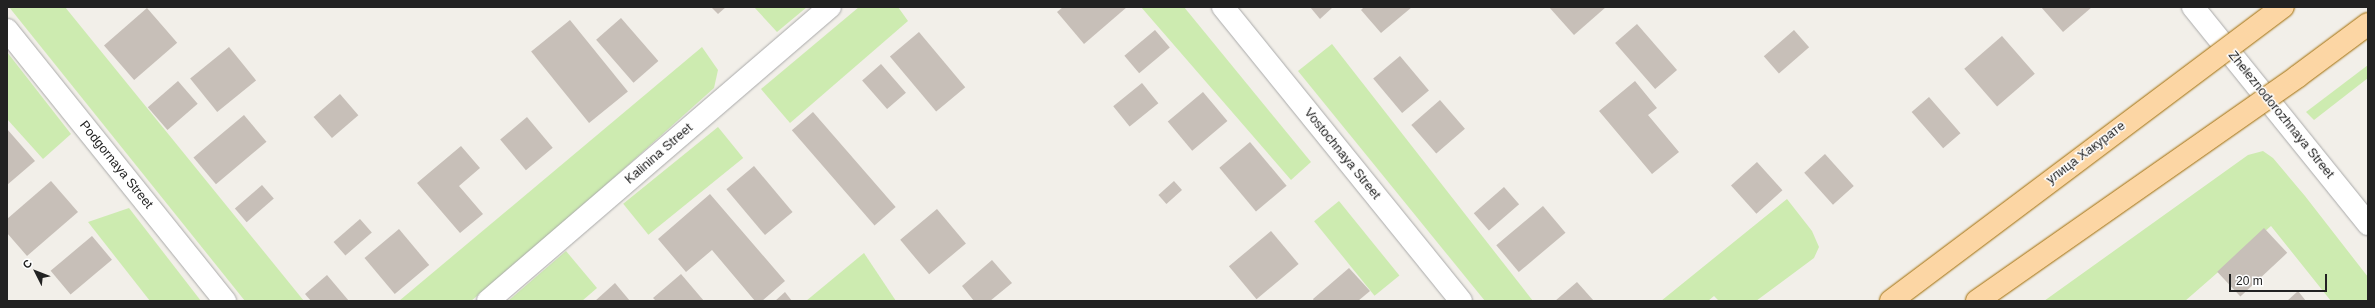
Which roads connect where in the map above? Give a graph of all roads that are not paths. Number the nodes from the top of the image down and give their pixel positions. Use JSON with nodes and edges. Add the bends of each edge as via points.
{"nodes":[{"id":1,"x":830,"y":7,"type":"edge"},
{"id":2,"x":1223,"y":7,"type":"edge"},
{"id":3,"x":2193,"y":7,"type":"edge"},
{"id":4,"x":2282,"y":7,"type":"edge"},
{"id":5,"x":2368,"y":24,"type":"edge"},
{"id":6,"x":7,"y":30,"type":"edge"},
{"id":7,"x":2368,"y":224,"type":"edge"},
{"id":8,"x":225,"y":301,"type":"edge"},
{"id":9,"x":488,"y":301,"type":"edge"},
{"id":10,"x":1461,"y":301,"type":"edge"},
{"id":11,"x":1891,"y":301,"type":"edge"},
{"id":12,"x":1977,"y":301,"type":"edge"}],
"edges":[{"from":1,"to":9,"type":"street","name":"Kalinina Street"},
{"from":2,"to":10,"type":"street","name":"Vostochnaya Street"},
{"from":3,"to":7,"type":"street","name":"Zheleznodorozhnaya Street"},
{"from":4,"to":11,"type":"main road","name":"улица Хакурате","bridge":true},
{"from":5,"to":12,"type":"main road","bridge":true},
{"from":6,"to":8,"type":"street","name":"Podgornaya Street"}]}
